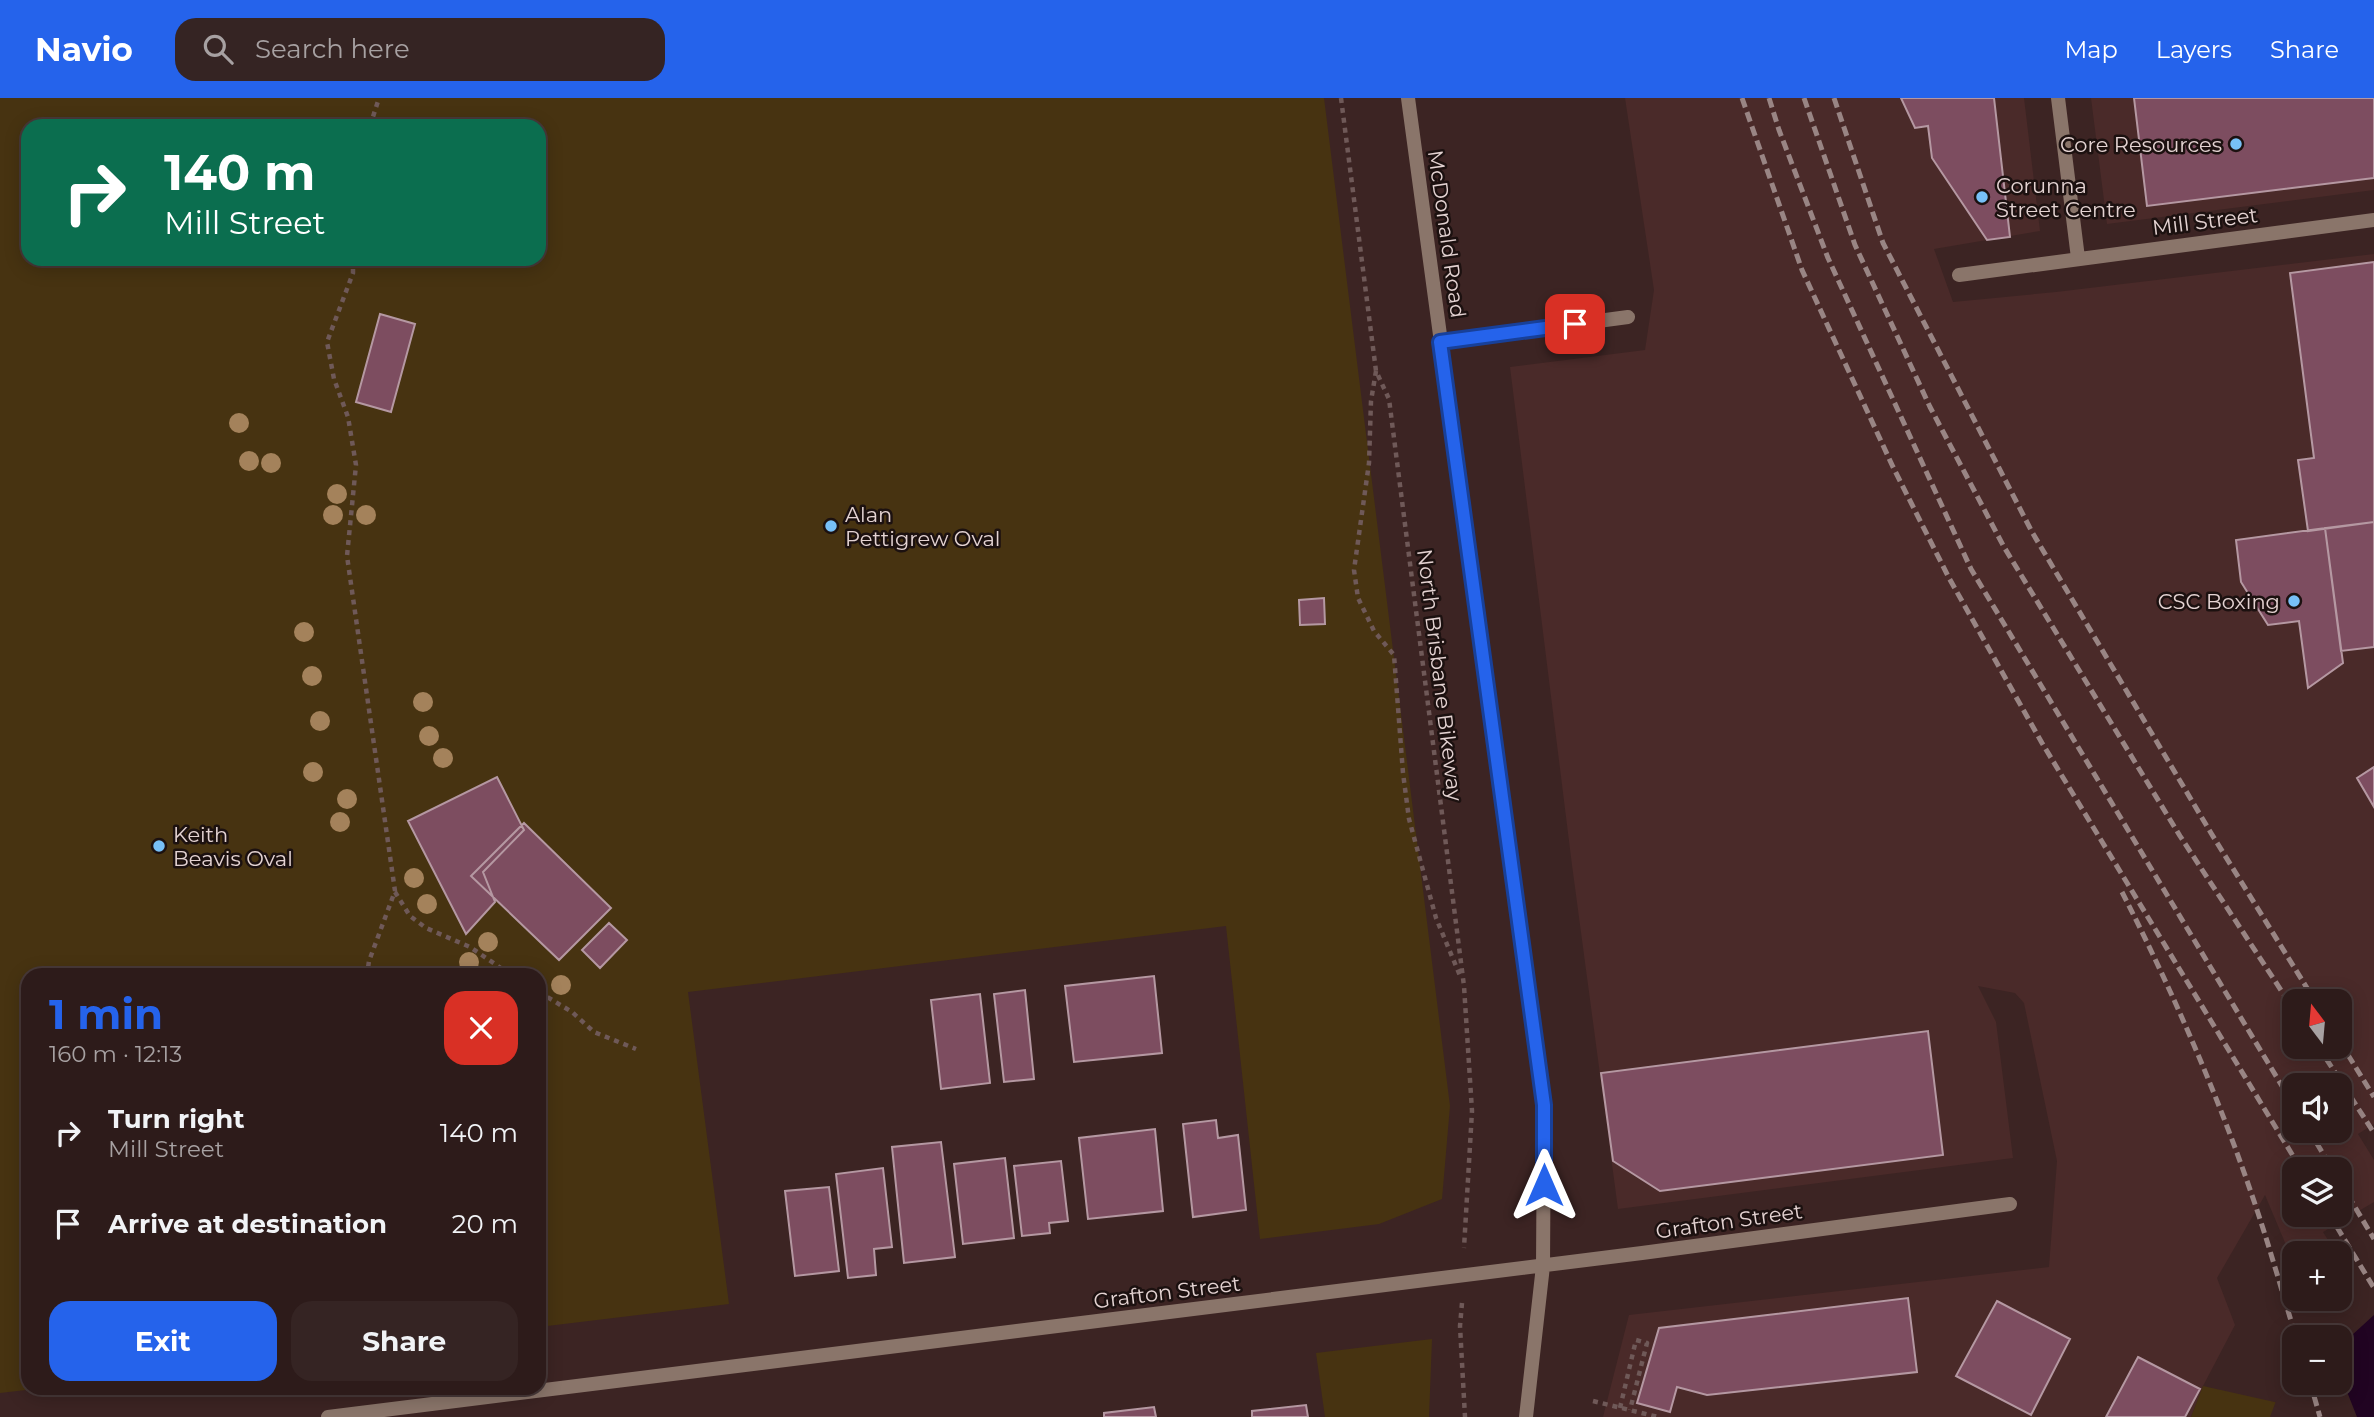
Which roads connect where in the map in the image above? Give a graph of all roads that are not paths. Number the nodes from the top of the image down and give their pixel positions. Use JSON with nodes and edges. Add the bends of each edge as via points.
{"nodes":[{"id":1,"x":1408,"y":98,"type":"edge"},
{"id":2,"x":2058,"y":98,"type":"edge"},
{"id":3,"x":2374,"y":220,"type":"edge"},
{"id":4,"x":2078,"y":258,"type":"junction"},
{"id":5,"x":1959,"y":275,"type":"dead end"},
{"id":6,"x":1628,"y":317,"type":"dead end"},
{"id":7,"x":1440,"y":342,"type":"junction"},
{"id":8,"x":2010,"y":1204,"type":"dead end"},
{"id":9,"x":1543,"y":1266,"type":"junction"},
{"id":10,"x":546,"y":1394,"type":"edge"},
{"id":11,"x":539,"y":1395,"type":"edge"},
{"id":12,"x":414,"y":1411,"type":"edge"},
{"id":13,"x":328,"y":1417,"type":"edge"},
{"id":14,"x":1526,"y":1417,"type":"edge"}],
"edges":[{"from":1,"to":7,"type":"street","name":"McDonald Road"},
{"from":2,"to":4,"type":"street"},
{"from":3,"to":4,"type":"street","name":"Mill Street"},
{"from":4,"to":5,"type":"street","name":"Mill Street"},
{"from":6,"to":7,"type":"street"},
{"from":7,"to":9,"type":"street","name":"McDonald Road","via":[[1544,1105]]},
{"from":8,"to":9,"type":"street","name":"Grafton Street"},
{"from":9,"to":10,"type":"street","name":"Grafton Street"},
{"from":9,"to":14,"type":"street","name":"McDonald Road"},
{"from":11,"to":12,"type":"street","name":"Grafton Street"},
{"from":12,"to":13,"type":"street","name":"Grafton Street"}]}
